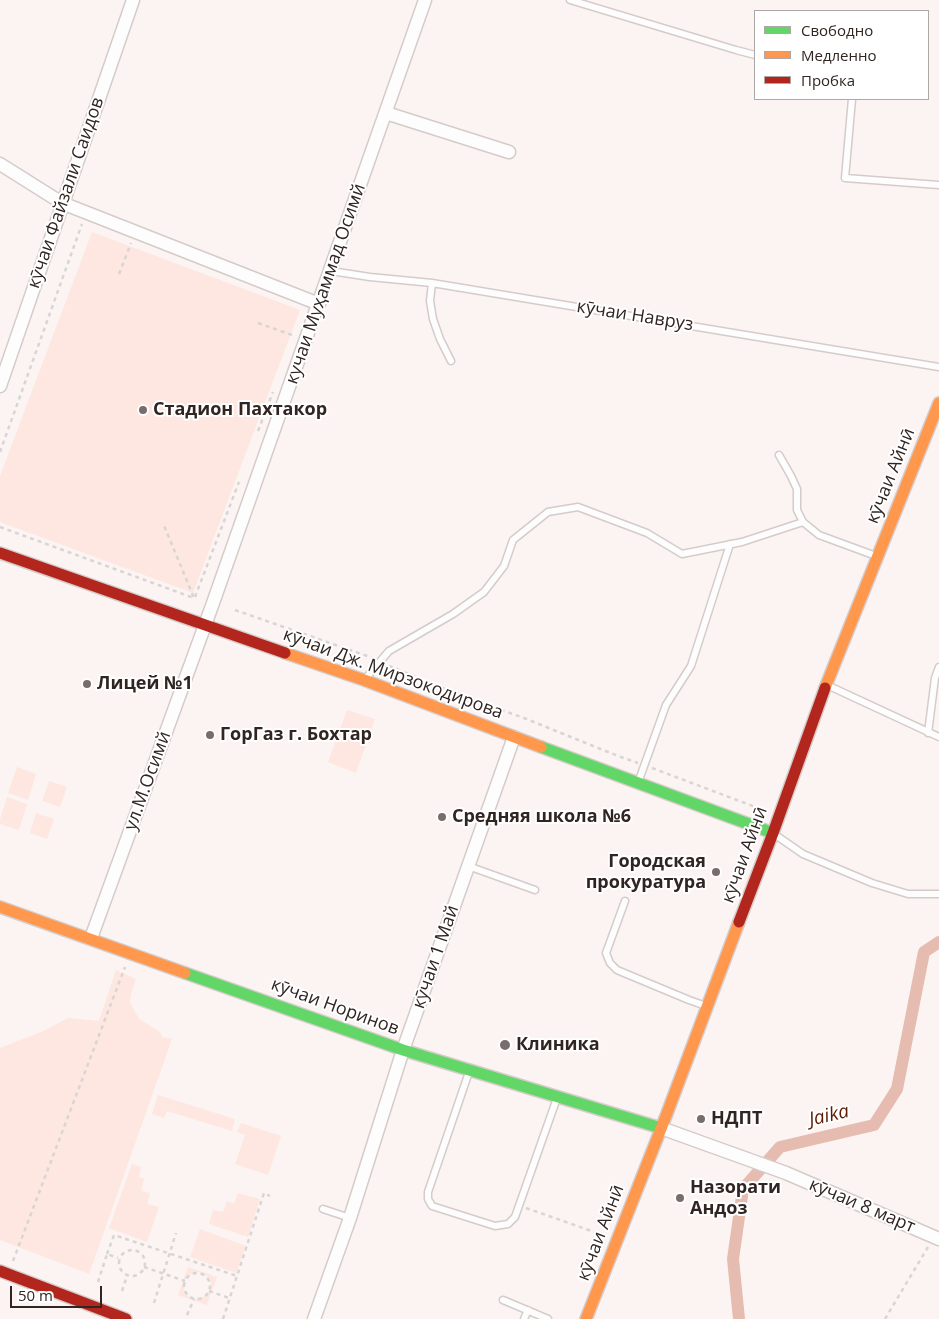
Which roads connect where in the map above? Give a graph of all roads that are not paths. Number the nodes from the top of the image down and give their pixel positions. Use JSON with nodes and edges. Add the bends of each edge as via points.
{"nodes":[{"id":1,"x":133,"y":0,"type":"edge"},
{"id":2,"x":425,"y":0,"type":"edge"},
{"id":3,"x":570,"y":0,"type":"edge"},
{"id":4,"x":754,"y":54,"type":"edge"},
{"id":5,"x":852,"y":100,"type":"edge"},
{"id":6,"x":386,"y":113,"type":"junction"},
{"id":7,"x":509,"y":152,"type":"dead end"},
{"id":8,"x":0,"y":164,"type":"edge"},
{"id":9,"x":939,"y":185,"type":"edge"},
{"id":10,"x":62,"y":203,"type":"junction"},
{"id":11,"x":330,"y":271,"type":"junction"},
{"id":12,"x":432,"y":283,"type":"junction"},
{"id":13,"x":319,"y":304,"type":"junction"},
{"id":14,"x":451,"y":361,"type":"dead end"},
{"id":15,"x":939,"y":367,"type":"edge"},
{"id":16,"x":0,"y":386,"type":"edge"},
{"id":17,"x":939,"y":403,"type":"edge"},
{"id":18,"x":779,"y":454,"type":"dead end"},
{"id":19,"x":803,"y":522,"type":"junction"},
{"id":20,"x":730,"y":544,"type":"junction"},
{"id":21,"x":0,"y":553,"type":"edge"},
{"id":22,"x":878,"y":556,"type":"junction"},
{"id":23,"x":205,"y":624,"type":"junction"},
{"id":24,"x":939,"y":666,"type":"edge"},
{"id":25,"x":364,"y":680,"type":"junction"},
{"id":26,"x":826,"y":685,"type":"junction"},
{"id":27,"x":928,"y":733,"type":"junction"},
{"id":28,"x":514,"y":737,"type":"junction"},
{"id":29,"x":939,"y":737,"type":"edge"},
{"id":30,"x":638,"y":782,"type":"junction"},
{"id":31,"x":772,"y":833,"type":"junction"},
{"id":32,"x":468,"y":866,"type":"junction"},
{"id":33,"x":535,"y":890,"type":"dead end"},
{"id":34,"x":939,"y":894,"type":"edge"},
{"id":35,"x":625,"y":901,"type":"dead end"},
{"id":36,"x":0,"y":906,"type":"edge"},
{"id":37,"x":92,"y":938,"type":"junction"},
{"id":38,"x":707,"y":1006,"type":"junction"},
{"id":39,"x":403,"y":1050,"type":"junction"},
{"id":40,"x":470,"y":1070,"type":"junction"},
{"id":41,"x":558,"y":1097,"type":"junction"},
{"id":42,"x":661,"y":1128,"type":"junction"},
{"id":43,"x":322,"y":1209,"type":"dead end"},
{"id":44,"x":350,"y":1218,"type":"junction"},
{"id":45,"x":936,"y":1237,"type":"edge"},
{"id":46,"x":4,"y":1272,"type":"edge"},
{"id":47,"x":503,"y":1300,"type":"dead end"},
{"id":48,"x":528,"y":1310,"type":"junction"},
{"id":49,"x":126,"y":1319,"type":"edge"},
{"id":50,"x":314,"y":1319,"type":"edge"},
{"id":51,"x":524,"y":1319,"type":"edge"},
{"id":52,"x":548,"y":1319,"type":"edge"},
{"id":53,"x":586,"y":1319,"type":"edge"}],
"edges":[{"from":1,"to":10,"type":"street","name":"кӯчаи Файзали Саидов"},
{"from":2,"to":6,"type":"street","name":"кучаи Муҳаммад Осимй"},
{"from":3,"to":4,"type":"lane"},
{"from":5,"to":9,"type":"lane","via":[[845,178]]},
{"from":6,"to":7,"type":"street"},
{"from":6,"to":11,"type":"street","name":"кучаи Муҳаммад Осимй"},
{"from":8,"to":10,"type":"street"},
{"from":10,"to":13,"type":"street"},
{"from":10,"to":16,"type":"street","name":"кӯчаи Файзали Саидов"},
{"from":11,"to":12,"type":"lane","name":"кӯчаи Навруз"},
{"from":11,"to":13,"type":"street","name":"кучаи Муҳаммад Осимй"},
{"from":12,"to":14,"type":"lane","via":[[433,319]]},
{"from":12,"to":15,"type":"lane","name":"кӯчаи Навруз"},
{"from":13,"to":23,"type":"street","name":"кучаи Муҳаммад Осимй"},
{"from":17,"to":22,"type":"street","name":"кӯчаи Айнӣ"},
{"from":18,"to":19,"type":"lane","via":[[797,489],[797,510]]},
{"from":19,"to":20,"type":"lane"},
{"from":19,"to":22,"type":"lane","via":[[819,535]]},
{"from":20,"to":25,"type":"lane","via":[[682,554],[647,533],[578,507],[548,512],[513,540],[504,566],[484,592],[389,651]]},
{"from":20,"to":30,"type":"lane","via":[[691,666],[666,705]]},
{"from":21,"to":23,"type":"street","name":"кӯчаи Дж. Мирзокодирова"},
{"from":22,"to":26,"type":"street","name":"кӯчаи Айнӣ"},
{"from":23,"to":25,"type":"street","name":"кӯчаи Дж. Мирзокодирова"},
{"from":23,"to":37,"type":"street","name":"ул.М.Осимй"},
{"from":24,"to":27,"type":"lane"},
{"from":25,"to":28,"type":"street","name":"кӯчаи Дж. Мирзокодирова"},
{"from":26,"to":27,"type":"lane"},
{"from":26,"to":31,"type":"street","name":"кӯчаи Айнӣ"},
{"from":27,"to":29,"type":"lane"},
{"from":28,"to":30,"type":"street","name":"кӯчаи Дж. Мирзокодирова"},
{"from":28,"to":32,"type":"street","name":"кӯчаи 1 Май"},
{"from":30,"to":31,"type":"street","name":"кӯчаи Дж. Мирзокодирова"},
{"from":31,"to":34,"type":"lane","via":[[804,854],[872,883],[908,894]]},
{"from":31,"to":38,"type":"street","name":"кӯчаи Айнӣ"},
{"from":32,"to":33,"type":"lane"},
{"from":32,"to":39,"type":"street","name":"кӯчаи 1 Май"},
{"from":35,"to":38,"type":"lane","via":[[606,954],[610,963],[617,970]]},
{"from":36,"to":37,"type":"street","name":"кӯчаи Норинов"},
{"from":37,"to":39,"type":"street","name":"кӯчаи Норинов"},
{"from":38,"to":42,"type":"street","name":"кӯчаи Айнӣ"},
{"from":39,"to":40,"type":"street","name":"кӯчаи Норинов"},
{"from":39,"to":44,"type":"street","name":"кӯчаи 1 Май"},
{"from":40,"to":41,"type":"street","name":"кӯчаи Норинов"},
{"from":40,"to":41,"type":"lane","via":[[428,1199],[432,1206],[495,1226],[508,1224],[515,1217]]},
{"from":41,"to":42,"type":"street","name":"кӯчаи Норинов"},
{"from":42,"to":45,"type":"street","name":"кӯчаи 8 март","via":[[786,1173]]},
{"from":42,"to":53,"type":"street","name":"кӯчаи Айнӣ"},
{"from":43,"to":44,"type":"lane"},
{"from":44,"to":50,"type":"street","name":"кӯчаи 1 Май"},
{"from":46,"to":49,"type":"street"},
{"from":47,"to":48,"type":"lane"},
{"from":48,"to":51,"type":"lane"},
{"from":48,"to":52,"type":"lane"}]}
